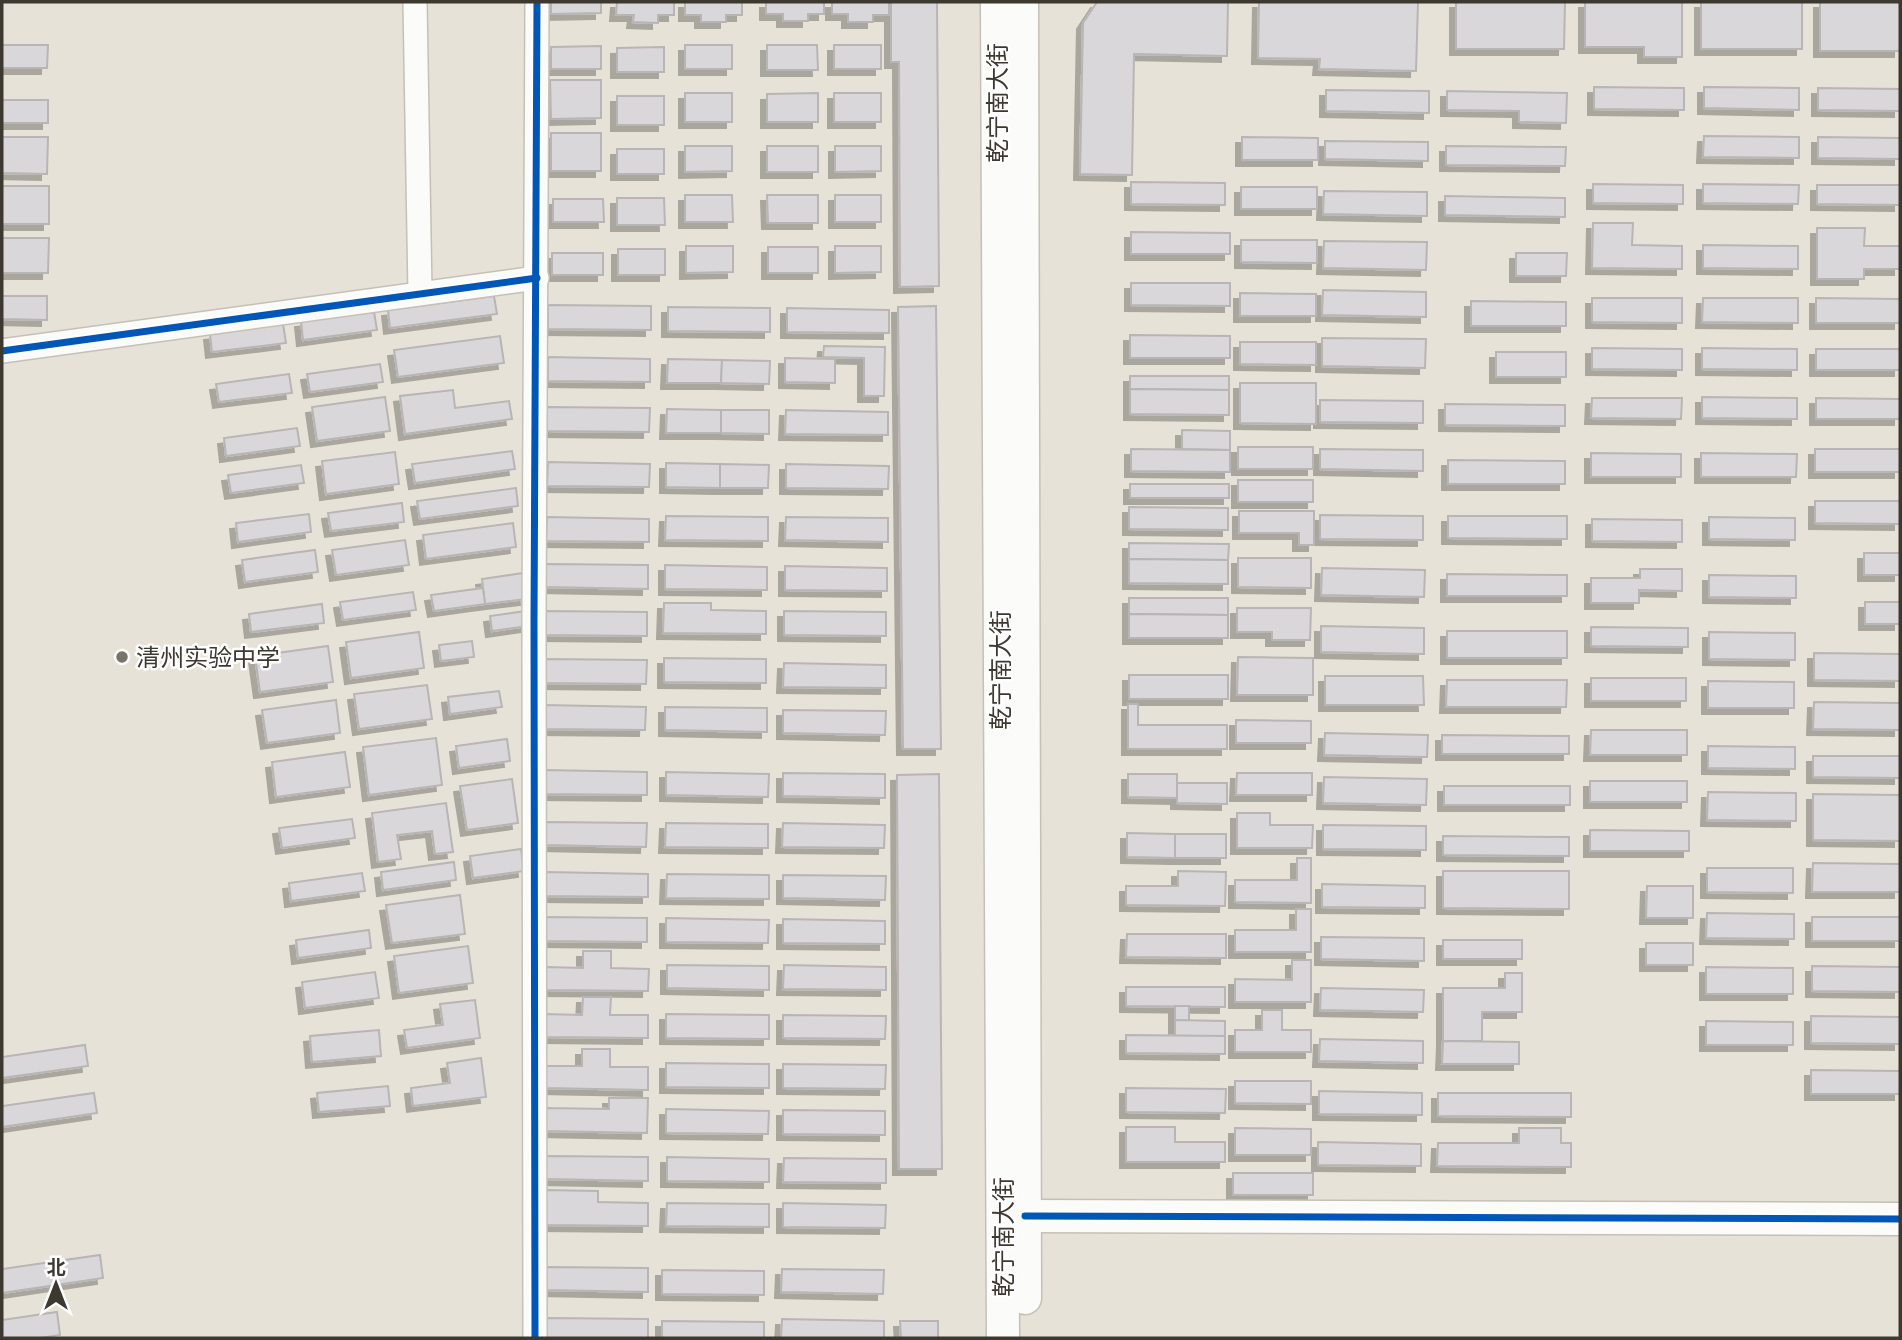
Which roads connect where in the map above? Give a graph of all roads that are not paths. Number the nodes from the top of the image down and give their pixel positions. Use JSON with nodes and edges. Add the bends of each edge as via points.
{"nodes":[{"id":1,"x":415,"y":2,"type":"edge"},
{"id":2,"x":537,"y":2,"type":"edge"},
{"id":3,"x":997,"y":2,"type":"edge"},
{"id":4,"x":1022,"y":2,"type":"edge"},
{"id":5,"x":537,"y":278,"type":"junction"},
{"id":6,"x":420,"y":293,"type":"junction"},
{"id":7,"x":2,"y":351,"type":"edge"},
{"id":8,"x":1025,"y":1216,"type":"junction"},
{"id":9,"x":1900,"y":1219,"type":"edge"},
{"id":10,"x":535,"y":1338,"type":"edge"},
{"id":11,"x":1003,"y":1338,"type":"edge"},
{"id":12,"x":1025,"y":1338,"type":"edge"}],
"edges":[{"from":1,"to":6,"type":"street"},
{"from":2,"to":5,"type":"street"},
{"from":3,"to":11,"type":"main road","name":"乾宁南大街"},
{"from":4,"to":8,"type":"main road","name":"乾宁南大街"},
{"from":5,"to":6,"type":"street"},
{"from":5,"to":10,"type":"street"},
{"from":6,"to":7,"type":"street"},
{"from":8,"to":9,"type":"main road"},
{"from":8,"to":12,"type":"main road","name":"乾宁南大街"}]}
